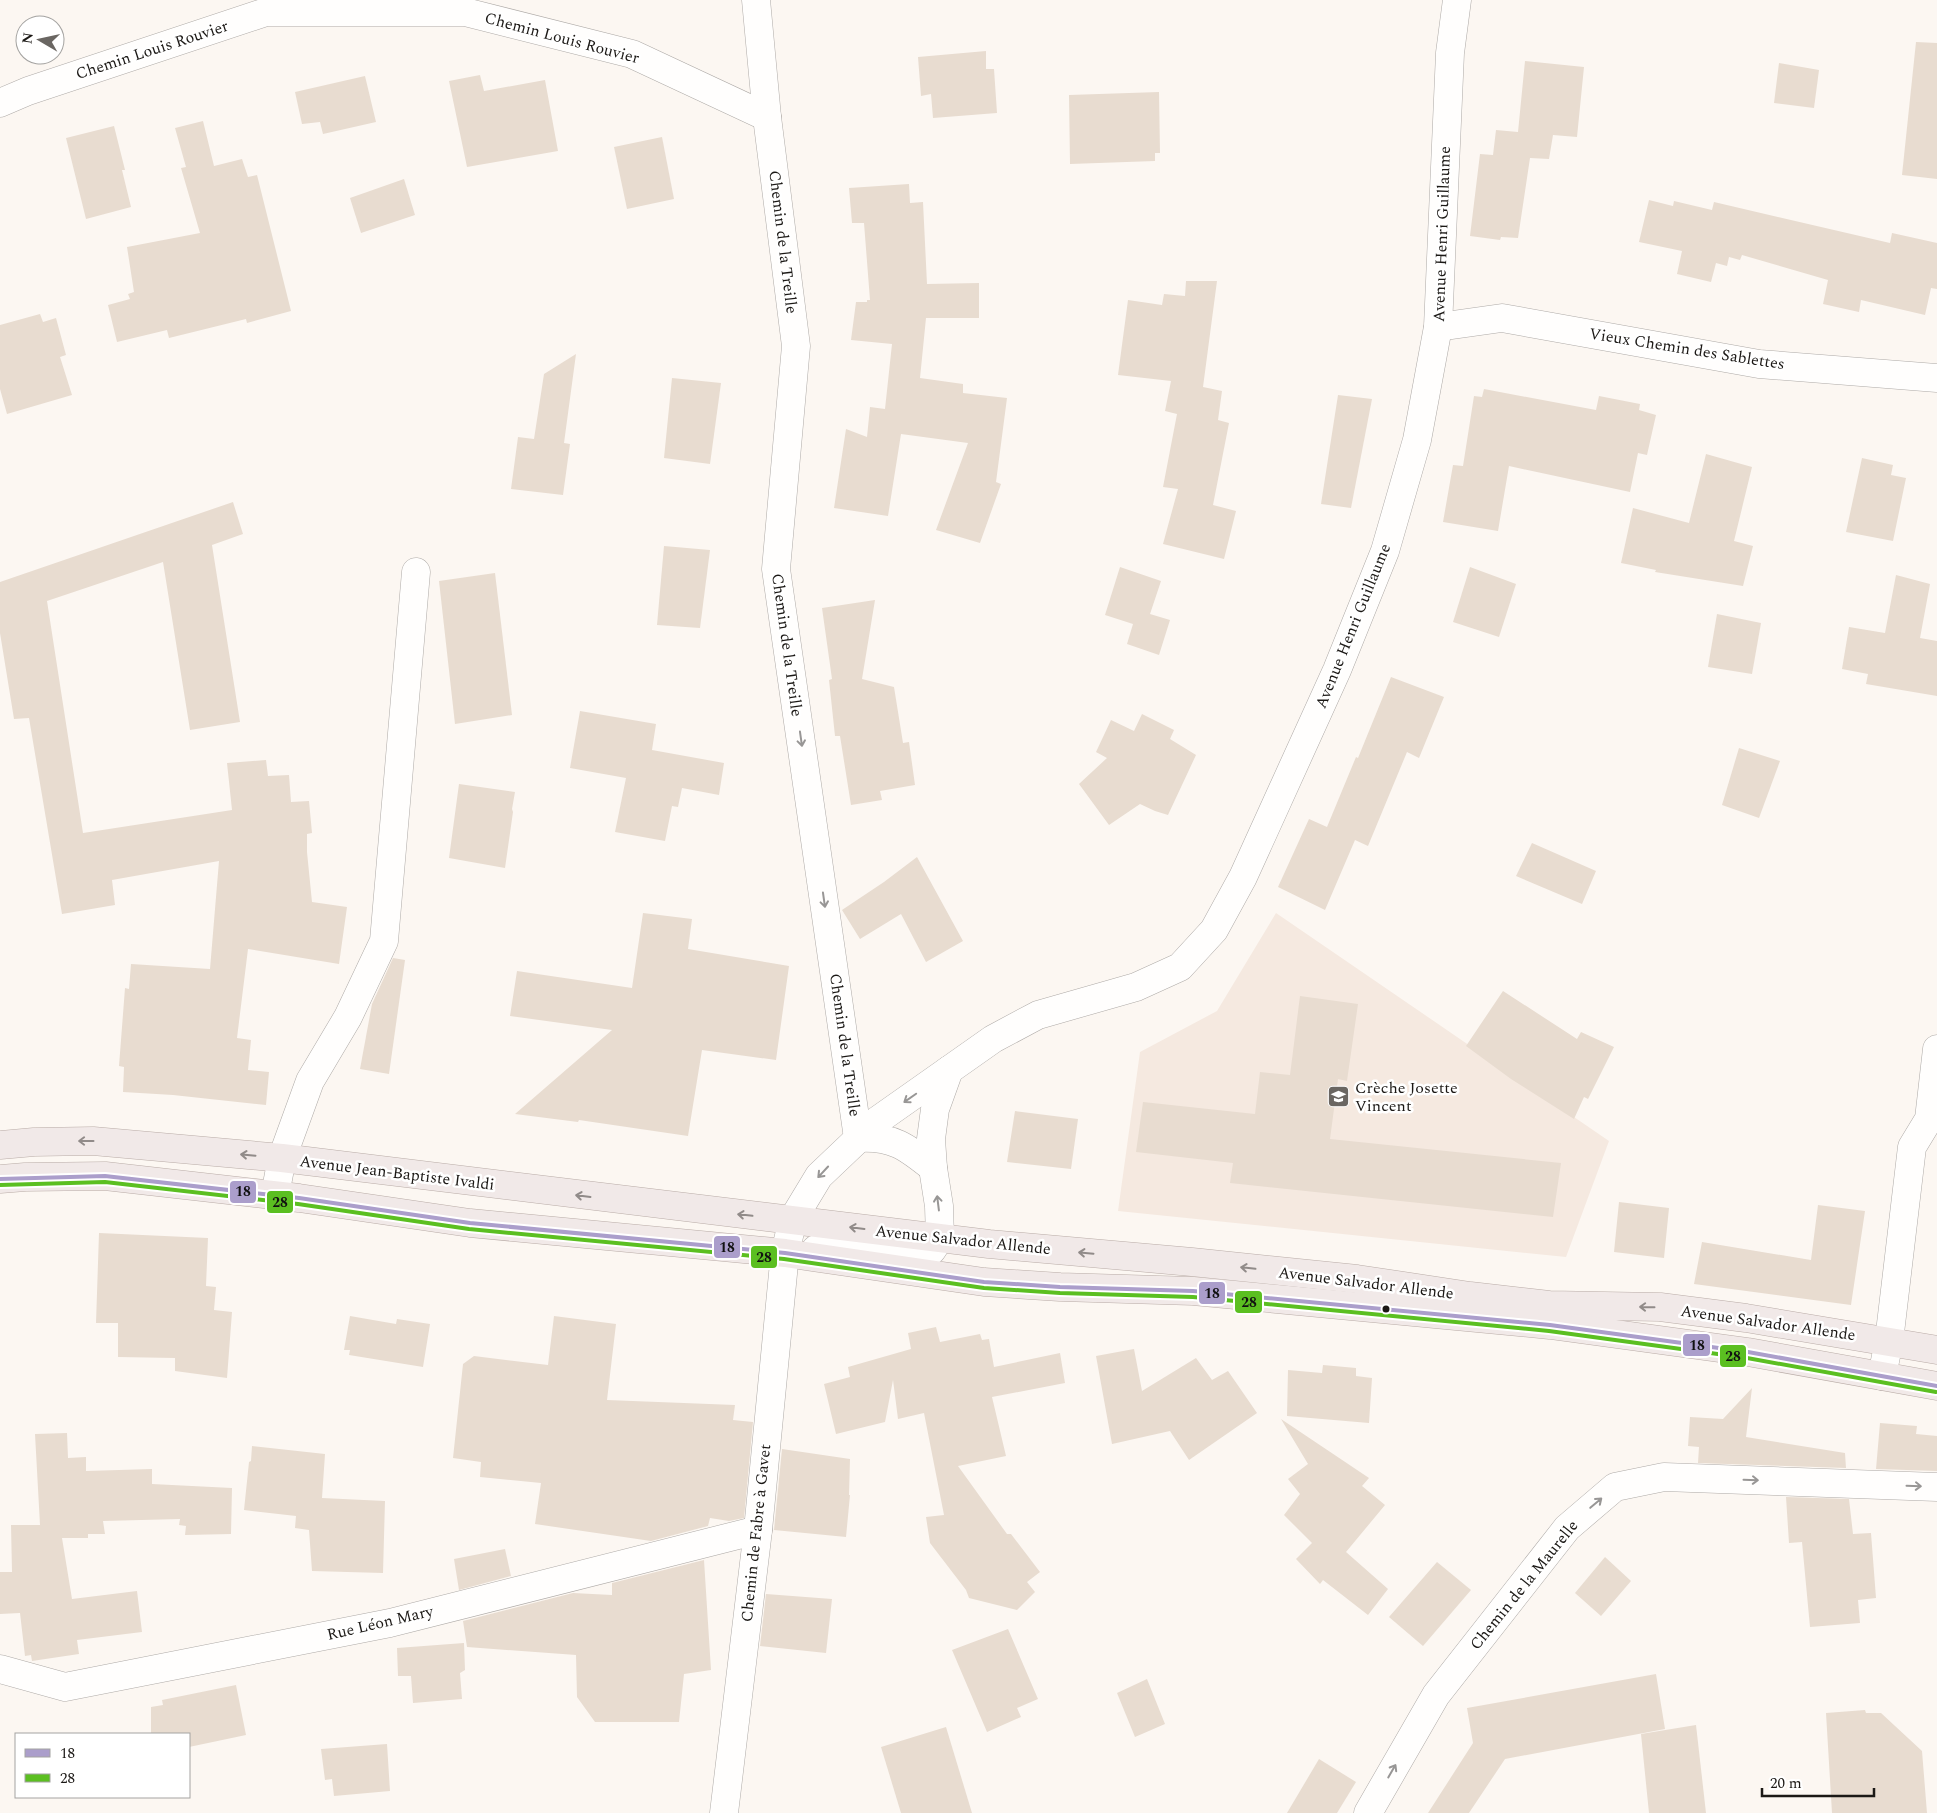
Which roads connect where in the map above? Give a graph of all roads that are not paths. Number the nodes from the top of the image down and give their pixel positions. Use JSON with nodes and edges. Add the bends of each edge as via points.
{"nodes":[{"id":1,"x":756,"y":0,"type":"edge"},
{"id":2,"x":1457,"y":0,"type":"edge"},
{"id":3,"x":0,"y":103,"type":"edge"},
{"id":4,"x":767,"y":117,"type":"junction"},
{"id":5,"x":1438,"y":327,"type":"junction"},
{"id":6,"x":1937,"y":378,"type":"edge"},
{"id":7,"x":416,"y":572,"type":"dead end"},
{"id":8,"x":1937,"y":1049,"type":"edge"},
{"id":9,"x":949,"y":1070,"type":"junction"},
{"id":10,"x":858,"y":1138,"type":"junction"},
{"id":11,"x":0,"y":1145,"type":"edge"},
{"id":12,"x":282,"y":1158,"type":"junction"},
{"id":13,"x":932,"y":1168,"type":"junction"},
{"id":14,"x":0,"y":1180,"type":"edge"},
{"id":15,"x":275,"y":1195,"type":"junction"},
{"id":16,"x":793,"y":1219,"type":"junction"},
{"id":17,"x":940,"y":1238,"type":"junction"},
{"id":18,"x":785,"y":1253,"type":"junction"},
{"id":19,"x":1889,"y":1341,"type":"junction"},
{"id":20,"x":1937,"y":1350,"type":"edge"},
{"id":21,"x":1882,"y":1376,"type":"junction"},
{"id":22,"x":1937,"y":1386,"type":"edge"},
{"id":23,"x":1937,"y":1487,"type":"edge"},
{"id":24,"x":758,"y":1530,"type":"junction"},
{"id":25,"x":0,"y":1669,"type":"edge"},
{"id":26,"x":724,"y":1813,"type":"edge"},
{"id":27,"x":1368,"y":1813,"type":"edge"}],
"edges":[{"from":1,"to":4,"type":"street","name":"Chemin de la Treille"},
{"from":2,"to":5,"type":"street","name":"Avenue Henri Guillaume","via":[[1450,53]]},
{"from":3,"to":4,"type":"street","name":"Chemin Louis Rouvier","via":[[266,12],[464,12],[632,54]]},
{"from":4,"to":10,"type":"street","name":"Chemin de la Treille","one_way":true,"via":[[796,346],[776,569]]},
{"from":5,"to":6,"type":"street","name":"Vieux Chemin des Sablettes","via":[[1502,318],[1759,364]]},
{"from":5,"to":9,"type":"street","name":"Avenue Henri Guillaume","via":[[1417,440],[1385,551],[1337,670],[1243,877],[1214,930],[1180,967],[1136,987],[1038,1015],[994,1038]]},
{"from":7,"to":12,"type":"street","via":[[384,942],[348,1017],[310,1081]]},
{"from":8,"to":19,"type":"street","via":[[1929,1119],[1912,1147]]},
{"from":9,"to":10,"type":"street","name":"Avenue Henri Guillaume","one_way":true},
{"from":9,"to":13,"type":"street","via":[[935,1109]]},
{"from":10,"to":13,"type":"street","via":[[877,1137],[893,1141]]},
{"from":10,"to":16,"type":"street","name":"Avenue Henri Guillaume","one_way":true,"via":[[819,1176]]},
{"from":12,"to":11,"type":"main road","name":"Avenue Jean-Baptiste Ivaldi","one_way":true,"via":[[93,1141]]},
{"from":12,"to":15,"type":"street"},
{"from":16,"to":12,"type":"main road","name":"Avenue Jean-Baptiste Ivaldi","one_way":true},
{"from":17,"to":13,"type":"street","one_way":true,"via":[[939,1206]]},
{"from":14,"to":15,"type":"main road","via":[[105,1176]]},
{"from":15,"to":18,"type":"main road","via":[[470,1223]]},
{"from":17,"to":16,"type":"main road","name":"Avenue Salvador Allende","one_way":true},
{"from":16,"to":18,"type":"street","name":"Avenue Henri Guillaume"},
{"from":17,"to":18,"type":"street","via":[[924,1256],[830,1247]]},
{"from":19,"to":17,"type":"main road","name":"Avenue Salvador Allende","one_way":true,"via":[[1660,1307],[1550,1305],[1357,1279]]},
{"from":18,"to":21,"type":"main road","name":"Avenue Salvador Allende","via":[[984,1282],[1193,1291],[1550,1325],[1748,1352]]},
{"from":18,"to":24,"type":"street","name":"Chemin de Fabre à Gavet"},
{"from":19,"to":20,"type":"main road","name":"Avenue Salvador Allende"},
{"from":19,"to":21,"type":"street"},
{"from":21,"to":22,"type":"main road","name":"Avenue Salvador Allende"},
{"from":27,"to":23,"type":"street","name":"Chemin de la Maurelle","one_way":true,"via":[[1436,1695],[1566,1528],[1615,1487],[1664,1477]]},
{"from":24,"to":25,"type":"street","name":"Rue Léon Mary","via":[[390,1622],[65,1687]]},
{"from":24,"to":26,"type":"street","name":"Chemin de Fabre à Gavet"}]}
